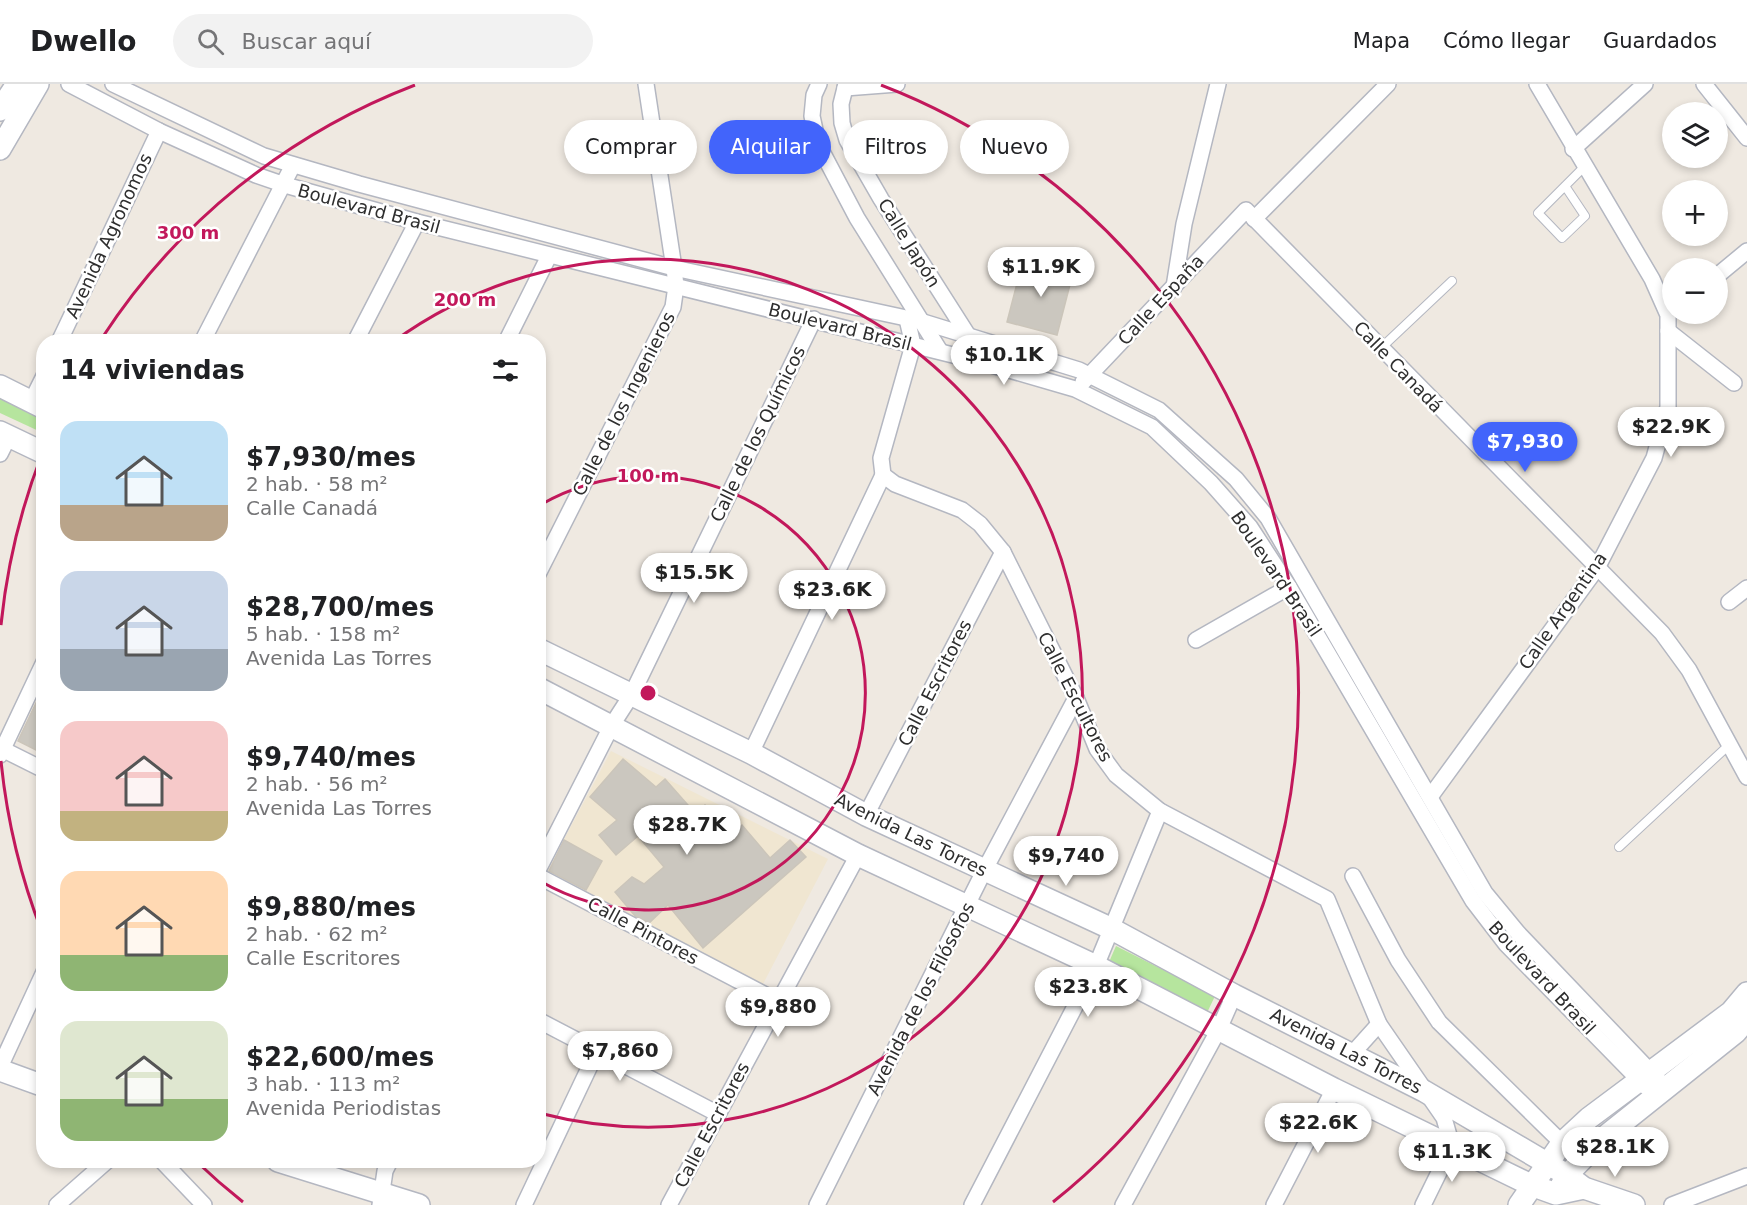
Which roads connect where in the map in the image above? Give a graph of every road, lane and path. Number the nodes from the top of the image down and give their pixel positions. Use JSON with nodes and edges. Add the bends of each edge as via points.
{"nodes":[{"id":1,"x":17,"y":84,"type":"edge"},
{"id":2,"x":38,"y":84,"type":"edge"},
{"id":3,"x":69,"y":84,"type":"edge"},
{"id":4,"x":113,"y":84,"type":"edge"},
{"id":5,"x":646,"y":84,"type":"edge"},
{"id":6,"x":819,"y":84,"type":"edge"},
{"id":7,"x":897,"y":84,"type":"edge"},
{"id":8,"x":1218,"y":84,"type":"edge"},
{"id":9,"x":1388,"y":84,"type":"edge"},
{"id":10,"x":1537,"y":84,"type":"edge"},
{"id":11,"x":1645,"y":84,"type":"edge"},
{"id":12,"x":1704,"y":84,"type":"edge"},
{"id":13,"x":845,"y":86,"type":"edge"},
{"id":14,"x":5,"y":114,"type":"edge"},
{"id":15,"x":159,"y":131,"type":"junction"},
{"id":16,"x":1747,"y":138,"type":"edge"},
{"id":17,"x":1574,"y":148,"type":"junction"},
{"id":18,"x":0,"y":149,"type":"edge"},
{"id":19,"x":293,"y":165,"type":"junction"},
{"id":20,"x":1584,"y":167,"type":"junction"},
{"id":21,"x":285,"y":185,"type":"junction"},
{"id":22,"x":1565,"y":186,"type":"junction"},
{"id":23,"x":1250,"y":214,"type":"junction"},
{"id":24,"x":417,"y":222,"type":"junction"},
{"id":25,"x":1747,"y":251,"type":"edge"},
{"id":26,"x":549,"y":256,"type":"junction"},
{"id":27,"x":1728,"y":267,"type":"edge"},
{"id":28,"x":674,"y":268,"type":"junction"},
{"id":29,"x":1452,"y":281,"type":"dead end"},
{"id":30,"x":676,"y":286,"type":"junction"},
{"id":31,"x":1174,"y":287,"type":"junction"},
{"id":32,"x":1662,"y":298,"type":"edge"},
{"id":33,"x":814,"y":319,"type":"junction"},
{"id":34,"x":914,"y":320,"type":"junction"},
{"id":35,"x":1669,"y":324,"type":"edge"},
{"id":36,"x":1668,"y":331,"type":"junction"},
{"id":37,"x":63,"y":334,"type":"edge"},
{"id":38,"x":206,"y":334,"type":"edge"},
{"id":39,"x":359,"y":334,"type":"edge"},
{"id":40,"x":510,"y":334,"type":"edge"},
{"id":41,"x":969,"y":337,"type":"junction"},
{"id":42,"x":913,"y":345,"type":"junction"},
{"id":43,"x":1380,"y":349,"type":"junction"},
{"id":44,"x":940,"y":351,"type":"junction"},
{"id":45,"x":985,"y":363,"type":"junction"},
{"id":46,"x":1090,"y":375,"type":"junction"},
{"id":47,"x":1734,"y":383,"type":"dead end"},
{"id":48,"x":0,"y":386,"type":"edge"},
{"id":49,"x":1076,"y":389,"type":"junction"},
{"id":50,"x":36,"y":404,"type":"edge"},
{"id":51,"x":3,"y":441,"type":"edge"},
{"id":52,"x":36,"y":451,"type":"edge"},
{"id":53,"x":883,"y":475,"type":"junction"},
{"id":54,"x":1003,"y":552,"type":"junction"},
{"id":55,"x":546,"y":558,"type":"edge"},
{"id":56,"x":1597,"y":568,"type":"junction"},
{"id":57,"x":1289,"y":587,"type":"junction"},
{"id":58,"x":1747,"y":588,"type":"edge"},
{"id":59,"x":1729,"y":602,"type":"dead end"},
{"id":60,"x":1196,"y":640,"type":"dead end"},
{"id":61,"x":546,"y":653,"type":"edge"},
{"id":62,"x":36,"y":679,"type":"edge"},
{"id":63,"x":546,"y":692,"type":"edge"},
{"id":64,"x":632,"y":694,"type":"junction"},
{"id":65,"x":1076,"y":698,"type":"junction"},
{"id":66,"x":612,"y":726,"type":"junction"},
{"id":67,"x":1729,"y":745,"type":"junction"},
{"id":68,"x":1,"y":751,"type":"edge"},
{"id":69,"x":751,"y":753,"type":"junction"},
{"id":70,"x":36,"y":766,"type":"edge"},
{"id":71,"x":1747,"y":777,"type":"edge"},
{"id":72,"x":1430,"y":797,"type":"junction"},
{"id":73,"x":1160,"y":811,"type":"junction"},
{"id":74,"x":866,"y":815,"type":"junction"},
{"id":75,"x":1619,"y":847,"type":"dead end"},
{"id":76,"x":546,"y":854,"type":"edge"},
{"id":77,"x":858,"y":855,"type":"junction"},
{"id":78,"x":984,"y":871,"type":"junction"},
{"id":79,"x":1353,"y":876,"type":"dead end"},
{"id":80,"x":546,"y":880,"type":"edge"},
{"id":81,"x":968,"y":908,"type":"junction"},
{"id":82,"x":1110,"y":928,"type":"junction"},
{"id":83,"x":1096,"y":966,"type":"junction"},
{"id":84,"x":36,"y":990,"type":"edge"},
{"id":85,"x":1747,"y":993,"type":"edge"},
{"id":86,"x":1234,"y":995,"type":"junction"},
{"id":87,"x":778,"y":1002,"type":"junction"},
{"id":88,"x":1747,"y":1019,"type":"edge"},
{"id":89,"x":546,"y":1024,"type":"edge"},
{"id":90,"x":1379,"y":1024,"type":"junction"},
{"id":91,"x":1219,"y":1029,"type":"junction"},
{"id":92,"x":597,"y":1051,"type":"junction"},
{"id":93,"x":1352,"y":1054,"type":"junction"},
{"id":94,"x":0,"y":1069,"type":"edge"},
{"id":95,"x":1645,"y":1076,"type":"junction"},
{"id":96,"x":36,"y":1083,"type":"edge"},
{"id":97,"x":1334,"y":1089,"type":"junction"},
{"id":98,"x":1424,"y":1091,"type":"junction"},
{"id":99,"x":1661,"y":1093,"type":"junction"},
{"id":100,"x":717,"y":1114,"type":"junction"},
{"id":101,"x":1562,"y":1143,"type":"junction"},
{"id":102,"x":1452,"y":1146,"type":"junction"},
{"id":103,"x":546,"y":1159,"type":"edge"},
{"id":104,"x":1547,"y":1163,"type":"junction"},
{"id":105,"x":99,"y":1168,"type":"edge"},
{"id":106,"x":169,"y":1168,"type":"edge"},
{"id":107,"x":297,"y":1168,"type":"edge"},
{"id":108,"x":386,"y":1168,"type":"edge"},
{"id":109,"x":542,"y":1168,"type":"edge"},
{"id":110,"x":1747,"y":1176,"type":"edge"},
{"id":111,"x":1576,"y":1181,"type":"junction"},
{"id":112,"x":1531,"y":1185,"type":"junction"},
{"id":113,"x":381,"y":1199,"type":"edge"},
{"id":114,"x":1553,"y":1200,"type":"edge"},
{"id":115,"x":57,"y":1205,"type":"edge"},
{"id":116,"x":204,"y":1205,"type":"edge"},
{"id":117,"x":419,"y":1205,"type":"edge"},
{"id":118,"x":524,"y":1205,"type":"edge"},
{"id":119,"x":669,"y":1205,"type":"edge"},
{"id":120,"x":817,"y":1205,"type":"edge"},
{"id":121,"x":972,"y":1205,"type":"edge"},
{"id":122,"x":1123,"y":1205,"type":"edge"},
{"id":123,"x":1274,"y":1205,"type":"edge"},
{"id":124,"x":1423,"y":1205,"type":"edge"},
{"id":125,"x":1519,"y":1205,"type":"edge"},
{"id":126,"x":1634,"y":1205,"type":"edge"},
{"id":127,"x":1672,"y":1205,"type":"edge"}],
"edges":[{"from":1,"to":14,"type":"main road"},
{"from":2,"to":14,"type":"main road"},
{"from":3,"to":15,"type":"street","name":"Boulevard Brasil"},
{"from":4,"to":19,"type":"street","name":"Boulevard Brasil","via":[[264,156]]},
{"from":5,"to":28,"type":"street","name":"Calle de los Ingenieros"},
{"from":6,"to":34,"type":"street","name":"Calle Japón","via":[[812,116],[818,144]]},
{"from":7,"to":13,"type":"street"},
{"from":8,"to":31,"type":"street","via":[[1184,224]]},
{"from":9,"to":23,"type":"street","name":"Calle España"},
{"from":10,"to":17,"type":"street","name":"Calle Argentina"},
{"from":11,"to":17,"type":"street"},
{"from":12,"to":16,"type":"street"},
{"from":13,"to":41,"type":"street","name":"Calle Japón","via":[[840,104],[847,140]]},
{"from":14,"to":18,"type":"main road"},
{"from":15,"to":21,"type":"street","name":"Boulevard Brasil"},
{"from":15,"to":37,"type":"street","name":"Avenida Agronomos"},
{"from":17,"to":20,"type":"street","name":"Calle Argentina"},
{"from":19,"to":21,"type":"street"},
{"from":19,"to":28,"type":"street","name":"Boulevard Brasil"},
{"from":20,"to":22,"type":"lane"},
{"from":20,"to":32,"type":"street","name":"Calle Argentina"},
{"from":21,"to":24,"type":"street","name":"Boulevard Brasil"},
{"from":21,"to":38,"type":"street"},
{"from":22,"to":22,"type":"lane","via":[[1585,216],[1562,238],[1538,213]]},
{"from":23,"to":31,"type":"street","name":"Calle España"},
{"from":23,"to":43,"type":"street","name":"Calle Canadá"},
{"from":24,"to":26,"type":"street","name":"Boulevard Brasil"},
{"from":24,"to":39,"type":"street"},
{"from":25,"to":27,"type":"street"},
{"from":26,"to":30,"type":"street","name":"Boulevard Brasil"},
{"from":26,"to":40,"type":"street"},
{"from":28,"to":30,"type":"street","name":"Calle de los Ingenieros"},
{"from":28,"to":34,"type":"street","name":"Boulevard Brasil"},
{"from":29,"to":43,"type":"lane"},
{"from":30,"to":33,"type":"street","name":"Boulevard Brasil"},
{"from":30,"to":55,"type":"street","name":"Calle de los Ingenieros","via":[[673,307]]},
{"from":31,"to":46,"type":"street","name":"Calle España"},
{"from":33,"to":42,"type":"street","name":"Boulevard Brasil"},
{"from":33,"to":64,"type":"street","name":"Calle de los Químicos"},
{"from":34,"to":41,"type":"street","name":"Boulevard Brasil"},
{"from":34,"to":42,"type":"street"},
{"from":34,"to":44,"type":"street","name":"Calle Japón"},
{"from":35,"to":36,"type":"street","name":"Calle Argentina"},
{"from":36,"to":47,"type":"street"},
{"from":36,"to":56,"type":"street","name":"Calle Argentina","via":[[1668,406],[1654,458]]},
{"from":41,"to":45,"type":"street","name":"Calle Japón"},
{"from":41,"to":46,"type":"street","name":"Boulevard Brasil"},
{"from":42,"to":44,"type":"street","name":"Boulevard Brasil"},
{"from":42,"to":53,"type":"street","via":[[881,458]]},
{"from":43,"to":56,"type":"street","name":"Calle Canadá"},
{"from":44,"to":45,"type":"street","name":"Boulevard Brasil"},
{"from":45,"to":49,"type":"street","name":"Boulevard Brasil"},
{"from":46,"to":49,"type":"street","name":"Calle España"},
{"from":46,"to":72,"type":"street","name":"Boulevard Brasil","via":[[1160,410],[1236,479],[1269,518]]},
{"from":48,"to":50,"type":"main road"},
{"from":49,"to":57,"type":"street","name":"Boulevard Brasil","via":[[1152,427],[1180,451],[1250,527]]},
{"from":51,"to":52,"type":"main road"},
{"from":53,"to":54,"type":"street","name":"Calle Escultores","via":[[895,484],[962,510],[980,524]]},
{"from":53,"to":69,"type":"street"},
{"from":54,"to":65,"type":"street","name":"Calle Escultores"},
{"from":54,"to":74,"type":"street","name":"Calle Escritores"},
{"from":56,"to":67,"type":"street","name":"Calle Canadá","via":[[1672,646]]},
{"from":56,"to":72,"type":"street","name":"Calle Argentina"},
{"from":57,"to":60,"type":"street"},
{"from":57,"to":95,"type":"street","name":"Boulevard Brasil","via":[[1473,901],[1506,944]]},
{"from":58,"to":59,"type":"street"},
{"from":61,"to":64,"type":"main road","name":"Avenida Las Torres"},
{"from":62,"to":68,"type":"street"},
{"from":63,"to":66,"type":"main road","name":"Avenida Las Torres"},
{"from":64,"to":66,"type":"street","name":"Calle de los Químicos"},
{"from":64,"to":69,"type":"main road","name":"Avenida Las Torres"},
{"from":65,"to":73,"type":"street","name":"Calle Escultores","via":[[1097,750],[1116,775]]},
{"from":65,"to":78,"type":"street","name":"Avenida de los Filósofos"},
{"from":66,"to":76,"type":"street","name":"Calle de los Químicos"},
{"from":66,"to":77,"type":"main road","name":"Avenida Las Torres"},
{"from":67,"to":71,"type":"street","name":"Calle Canadá"},
{"from":67,"to":75,"type":"lane"},
{"from":68,"to":70,"type":"street"},
{"from":69,"to":74,"type":"main road","name":"Avenida Las Torres"},
{"from":72,"to":95,"type":"street","name":"Boulevard Brasil","via":[[1491,901]]},
{"from":73,"to":82,"type":"street"},
{"from":73,"to":90,"type":"street","name":"Calle Escultores","via":[[1327,899]]},
{"from":74,"to":78,"type":"main road","name":"Avenida Las Torres"},
{"from":77,"to":81,"type":"main road","name":"Avenida Las Torres"},
{"from":77,"to":87,"type":"street","name":"Calle Escritores"},
{"from":78,"to":81,"type":"street","name":"Avenida de los Filósofos"},
{"from":78,"to":82,"type":"main road","name":"Avenida Las Torres"},
{"from":79,"to":101,"type":"street","via":[[1398,960],[1439,1022]]},
{"from":80,"to":87,"type":"street","name":"Calle Pintores"},
{"from":81,"to":83,"type":"main road","name":"Avenida Las Torres"},
{"from":81,"to":120,"type":"street","name":"Avenida de los Filósofos"},
{"from":82,"to":83,"type":"street"},
{"from":82,"to":86,"type":"main road","name":"Avenida Las Torres"},
{"from":83,"to":91,"type":"main road","name":"Avenida Las Torres"},
{"from":83,"to":121,"type":"street"},
{"from":84,"to":94,"type":"street"},
{"from":85,"to":95,"type":"main road","via":[[1731,1012]]},
{"from":86,"to":91,"type":"street"},
{"from":86,"to":93,"type":"main road","name":"Avenida Las Torres"},
{"from":87,"to":100,"type":"street","name":"Calle Escritores"},
{"from":88,"to":99,"type":"main road"},
{"from":89,"to":92,"type":"street"},
{"from":90,"to":93,"type":"street"},
{"from":90,"to":98,"type":"street","name":"Calle Escultores"},
{"from":91,"to":97,"type":"main road","name":"Avenida Las Torres"},
{"from":91,"to":122,"type":"street"},
{"from":92,"to":100,"type":"street"},
{"from":92,"to":103,"type":"street"},
{"from":93,"to":98,"type":"main road","name":"Avenida Las Torres"},
{"from":94,"to":96,"type":"main road"},
{"from":95,"to":99,"type":"street","name":"Boulevard Brasil"},
{"from":95,"to":101,"type":"main road"},
{"from":97,"to":102,"type":"main road","name":"Avenida Las Torres"},
{"from":97,"to":123,"type":"street"},
{"from":98,"to":102,"type":"street","name":"Calle Escultores","via":[[1444,1118]]},
{"from":98,"to":104,"type":"main road","name":"Avenida Las Torres"},
{"from":99,"to":111,"type":"main road","via":[[1602,1139]]},
{"from":100,"to":119,"type":"street","name":"Calle Escritores"},
{"from":101,"to":104,"type":"main road"},
{"from":102,"to":112,"type":"main road","name":"Avenida Las Torres"},
{"from":102,"to":124,"type":"street"},
{"from":104,"to":111,"type":"main road","name":"Avenida Las Torres"},
{"from":104,"to":112,"type":"main road"},
{"from":105,"to":115,"type":"street"},
{"from":106,"to":116,"type":"street"},
{"from":107,"to":113,"type":"main road"},
{"from":108,"to":113,"type":"street"},
{"from":109,"to":118,"type":"street"},
{"from":110,"to":127,"type":"street"},
{"from":111,"to":114,"type":"main road"},
{"from":111,"to":126,"type":"main road","name":"Avenida Las Torres"},
{"from":112,"to":114,"type":"main road","name":"Avenida Las Torres"},
{"from":112,"to":125,"type":"main road"},
{"from":113,"to":117,"type":"main road"}]}
